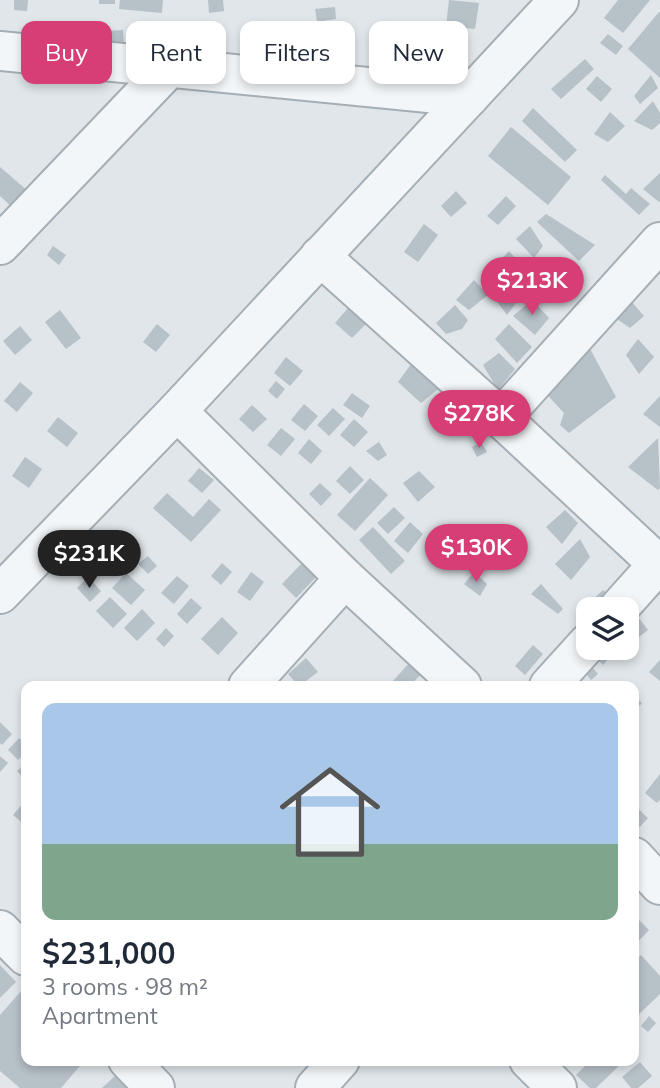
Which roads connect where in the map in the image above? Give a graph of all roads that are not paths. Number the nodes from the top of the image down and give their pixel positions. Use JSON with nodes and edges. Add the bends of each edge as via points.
{"nodes":[{"id":1,"x":559,"y":0,"type":"edge"},
{"id":2,"x":0,"y":51,"type":"edge"},
{"id":3,"x":126,"y":64,"type":"edge"},
{"id":4,"x":226,"y":74,"type":"edge"},
{"id":5,"x":154,"y":84,"type":"edge"},
{"id":6,"x":469,"y":97,"type":"junction"},
{"id":7,"x":660,"y":242,"type":"edge"},
{"id":8,"x":0,"y":245,"type":"edge"},
{"id":9,"x":320,"y":256,"type":"junction"},
{"id":10,"x":177,"y":411,"type":"junction"},
{"id":11,"x":501,"y":418,"type":"junction"},
{"id":12,"x":659,"y":563,"type":"edge"},
{"id":13,"x":345,"y":578,"type":"junction"},
{"id":14,"x":0,"y":594,"type":"edge"},
{"id":15,"x":629,"y":597,"type":"edge"},
{"id":16,"x":576,"y":657,"type":"edge"},
{"id":17,"x":252,"y":681,"type":"edge"},
{"id":18,"x":457,"y":681,"type":"edge"},
{"id":19,"x":554,"y":681,"type":"edge"},
{"id":20,"x":639,"y":862,"type":"edge"},
{"id":21,"x":660,"y":885,"type":"edge"},
{"id":22,"x":134,"y":1066,"type":"edge"},
{"id":23,"x":335,"y":1066,"type":"edge"},
{"id":24,"x":535,"y":1066,"type":"edge"},
{"id":25,"x":155,"y":1088,"type":"edge"},
{"id":26,"x":315,"y":1088,"type":"edge"},
{"id":27,"x":556,"y":1088,"type":"edge"}],
"edges":[{"from":1,"to":6,"type":"street"},
{"from":2,"to":3,"type":"street"},
{"from":4,"to":6,"type":"street"},
{"from":5,"to":8,"type":"street"},
{"from":6,"to":9,"type":"street"},
{"from":7,"to":11,"type":"street"},
{"from":9,"to":10,"type":"street"},
{"from":9,"to":11,"type":"street"},
{"from":10,"to":13,"type":"street"},
{"from":10,"to":14,"type":"street"},
{"from":11,"to":12,"type":"street"},
{"from":12,"to":15,"type":"street"},
{"from":13,"to":17,"type":"street"},
{"from":13,"to":18,"type":"street"},
{"from":16,"to":19,"type":"street"},
{"from":20,"to":21,"type":"street"},
{"from":22,"to":25,"type":"street"},
{"from":23,"to":26,"type":"street"},
{"from":24,"to":27,"type":"street"}]}
